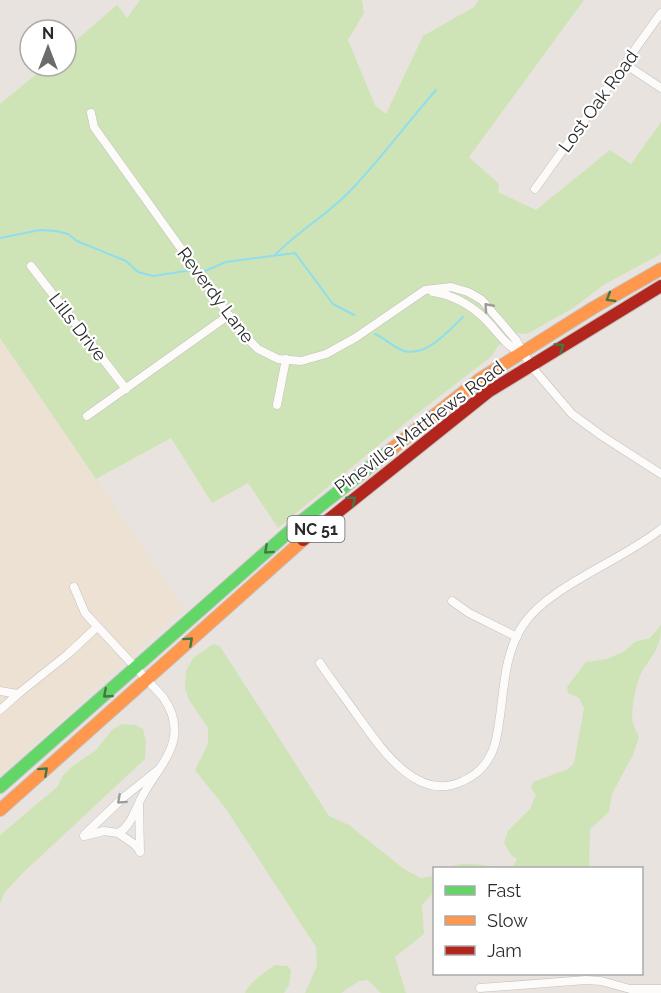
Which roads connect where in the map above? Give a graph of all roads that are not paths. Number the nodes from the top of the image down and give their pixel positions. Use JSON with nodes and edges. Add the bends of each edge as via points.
{"nodes":[{"id":1,"x":661,"y":13,"type":"edge"},
{"id":2,"x":625,"y":64,"type":"junction"},
{"id":3,"x":661,"y":88,"type":"edge"},
{"id":4,"x":91,"y":113,"type":"dead end"},
{"id":5,"x":535,"y":189,"type":"dead end"},
{"id":6,"x":31,"y":266,"type":"dead end"},
{"id":7,"x":661,"y":269,"type":"edge"},
{"id":8,"x":661,"y":286,"type":"edge"},
{"id":9,"x":425,"y":290,"type":"junction"},
{"id":10,"x":229,"y":315,"type":"junction"},
{"id":11,"x":523,"y":354,"type":"junction"},
{"id":12,"x":286,"y":359,"type":"junction"},
{"id":13,"x":531,"y":366,"type":"junction"},
{"id":14,"x":126,"y":388,"type":"junction"},
{"id":15,"x":277,"y":405,"type":"dead end"},
{"id":16,"x":87,"y":416,"type":"dead end"},
{"id":17,"x":661,"y":474,"type":"edge"},
{"id":18,"x":661,"y":529,"type":"edge"},
{"id":19,"x":74,"y":587,"type":"dead end"},
{"id":20,"x":452,"y":601,"type":"dead end"},
{"id":21,"x":97,"y":627,"type":"junction"},
{"id":22,"x":517,"y":637,"type":"junction"},
{"id":23,"x":320,"y":663,"type":"dead end"},
{"id":24,"x":141,"y":674,"type":"junction"},
{"id":25,"x":0,"y":691,"type":"edge"},
{"id":26,"x":18,"y":694,"type":"junction"},
{"id":27,"x":0,"y":710,"type":"edge"},
{"id":28,"x":160,"y":768,"type":"junction"},
{"id":29,"x":0,"y":788,"type":"edge"},
{"id":30,"x":139,"y":801,"type":"junction"},
{"id":31,"x":0,"y":810,"type":"edge"},
{"id":32,"x":107,"y":813,"type":"junction"},
{"id":33,"x":115,"y":833,"type":"junction"},
{"id":34,"x":480,"y":988,"type":"dead end"},
{"id":35,"x":661,"y":989,"type":"edge"},
{"id":36,"x":630,"y":991,"type":"edge"}],
"edges":[{"from":1,"to":2,"type":"street","name":"Lost Oak Road"},
{"from":2,"to":3,"type":"street"},
{"from":2,"to":5,"type":"street","name":"Lost Oak Road"},
{"from":4,"to":10,"type":"street","name":"Reverdy Lane","via":[[94,127]]},
{"from":6,"to":14,"type":"street","name":"Lills Drive"},
{"from":7,"to":11,"type":"main road","name":"Pineville-Matthews Road","number":"NC 51","one_way":true},
{"from":13,"to":8,"type":"main road","name":"Pineville-Matthews Road","number":"NC 51","one_way":true},
{"from":9,"to":11,"type":"street","via":[[448,295],[469,306],[485,318],[509,347]]},
{"from":11,"to":9,"type":"street","one_way":true,"via":[[482,300],[451,287]]},
{"from":9,"to":12,"type":"street","name":"Reverdy Lane","via":[[326,354],[301,361]]},
{"from":10,"to":12,"type":"street","name":"Reverdy Lane","via":[[258,349]]},
{"from":10,"to":14,"type":"street"},
{"from":11,"to":13,"type":"street"},
{"from":11,"to":24,"type":"main road","name":"Pineville-Matthews Road","number":"NC 51","one_way":true,"via":[[480,380],[298,523]]},
{"from":12,"to":15,"type":"street"},
{"from":13,"to":17,"type":"street","via":[[572,414]]},
{"from":24,"to":13,"type":"main road","name":"Pineville-Matthews Road","number":"NC 51","one_way":true,"via":[[488,392]]},
{"from":14,"to":16,"type":"street"},
{"from":18,"to":22,"type":"street","via":[[538,608]]},
{"from":19,"to":21,"type":"street","via":[[80,604]]},
{"from":20,"to":22,"type":"street"},
{"from":21,"to":24,"type":"street"},
{"from":21,"to":26,"type":"street"},
{"from":22,"to":23,"type":"street","via":[[509,657],[494,746],[474,776],[455,785],[437,786],[417,780],[399,768],[380,748]]},
{"from":24,"to":28,"type":"street","via":[[167,703],[174,724],[170,751]]},
{"from":24,"to":29,"type":"main road","name":"Pineville-Matthews Road","number":"NC 51","one_way":true},
{"from":31,"to":24,"type":"main road","name":"Pineville-Matthews Road","number":"NC 51","one_way":true},
{"from":25,"to":26,"type":"street"},
{"from":26,"to":27,"type":"street"},
{"from":28,"to":30,"type":"street"},
{"from":28,"to":32,"type":"street","one_way":true},
{"from":30,"to":33,"type":"street","via":[[126,828]]},
{"from":30,"to":33,"type":"street","via":[[140,852]]},
{"from":32,"to":33,"type":"street"},
{"from":32,"to":33,"type":"street","via":[[84,836],[104,831]]},
{"from":34,"to":36,"type":"street","via":[[586,980]]},
{"from":35,"to":36,"type":"street"}]}
